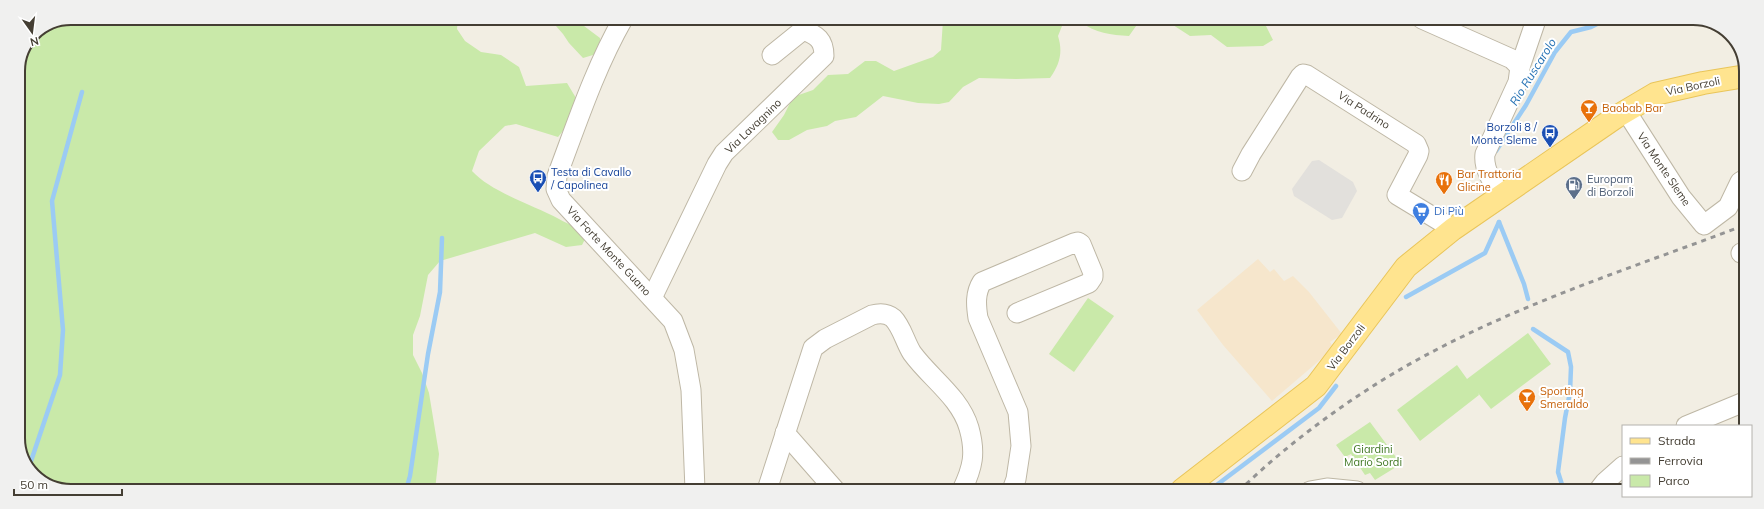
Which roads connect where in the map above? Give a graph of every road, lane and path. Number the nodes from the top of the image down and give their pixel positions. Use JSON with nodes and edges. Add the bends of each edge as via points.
{"nodes":[{"id":1,"x":619,"y":25,"type":"edge"},
{"id":2,"x":1436,"y":25,"type":"edge"},
{"id":3,"x":1534,"y":25,"type":"edge"},
{"id":4,"x":772,"y":54,"type":"dead end"},
{"id":5,"x":1520,"y":67,"type":"junction"},
{"id":6,"x":1739,"y":77,"type":"edge"},
{"id":7,"x":1626,"y":111,"type":"junction"},
{"id":8,"x":1242,"y":171,"type":"dead end"},
{"id":9,"x":1739,"y":184,"type":"edge"},
{"id":10,"x":1502,"y":195,"type":"junction"},
{"id":11,"x":1453,"y":229,"type":"junction"},
{"id":12,"x":652,"y":298,"type":"junction"},
{"id":13,"x":1017,"y":313,"type":"dead end"},
{"id":14,"x":1739,"y":404,"type":"edge"},
{"id":15,"x":1688,"y":425,"type":"edge"},
{"id":16,"x":785,"y":433,"type":"junction"},
{"id":17,"x":1622,"y":467,"type":"edge"},
{"id":18,"x":694,"y":484,"type":"edge"},
{"id":19,"x":769,"y":484,"type":"edge"},
{"id":20,"x":830,"y":484,"type":"edge"},
{"id":21,"x":964,"y":484,"type":"edge"},
{"id":22,"x":1014,"y":484,"type":"edge"},
{"id":23,"x":1190,"y":484,"type":"edge"},
{"id":24,"x":1603,"y":484,"type":"edge"}],
"edges":[{"from":1,"to":12,"type":"street","name":"Via Forte Monte Guano","via":[[608,44],[557,176],[556,189],[561,200]]},
{"from":2,"to":5,"type":"street","via":[[1512,59]]},
{"from":3,"to":5,"type":"street"},
{"from":4,"to":12,"type":"street","name":"Via Lavagnino","via":[[803,30],[814,34],[824,45],[824,56],[724,153]]},
{"from":5,"to":10,"type":"street","via":[[1518,82],[1485,154],[1485,166],[1494,186]]},
{"from":6,"to":7,"type":"main road","name":"Via Borzoli","via":[[1655,94]]},
{"from":7,"to":9,"type":"street","name":"Via Monte Sleme","via":[[1681,197],[1704,225],[1728,208]]},
{"from":7,"to":10,"type":"main road","name":"Via Borzoli"},
{"from":8,"to":11,"type":"street","name":"Via Padrino","via":[[1300,77],[1303,74],[1307,75],[1416,144],[1418,155],[1397,195]]},
{"from":10,"to":11,"type":"main road","name":"Via Borzoli"},
{"from":11,"to":23,"type":"main road","name":"Via Borzoli","via":[[1406,267],[1316,386]]},
{"from":12,"to":18,"type":"street","name":"Via Forte Monte Guano","via":[[673,321],[684,350],[691,390]]},
{"from":13,"to":22,"type":"street","via":[[1089,283],[1093,274],[1081,244],[1074,243],[982,282],[978,291],[978,318],[1018,412],[1021,446]]},
{"from":14,"to":15,"type":"street"},
{"from":16,"to":19,"type":"street"},
{"from":16,"to":20,"type":"street"},
{"from":16,"to":21,"type":"street","via":[[813,348],[872,315],[888,315],[918,361],[950,394],[969,426],[974,461]]},
{"from":17,"to":24,"type":"street"}]}
